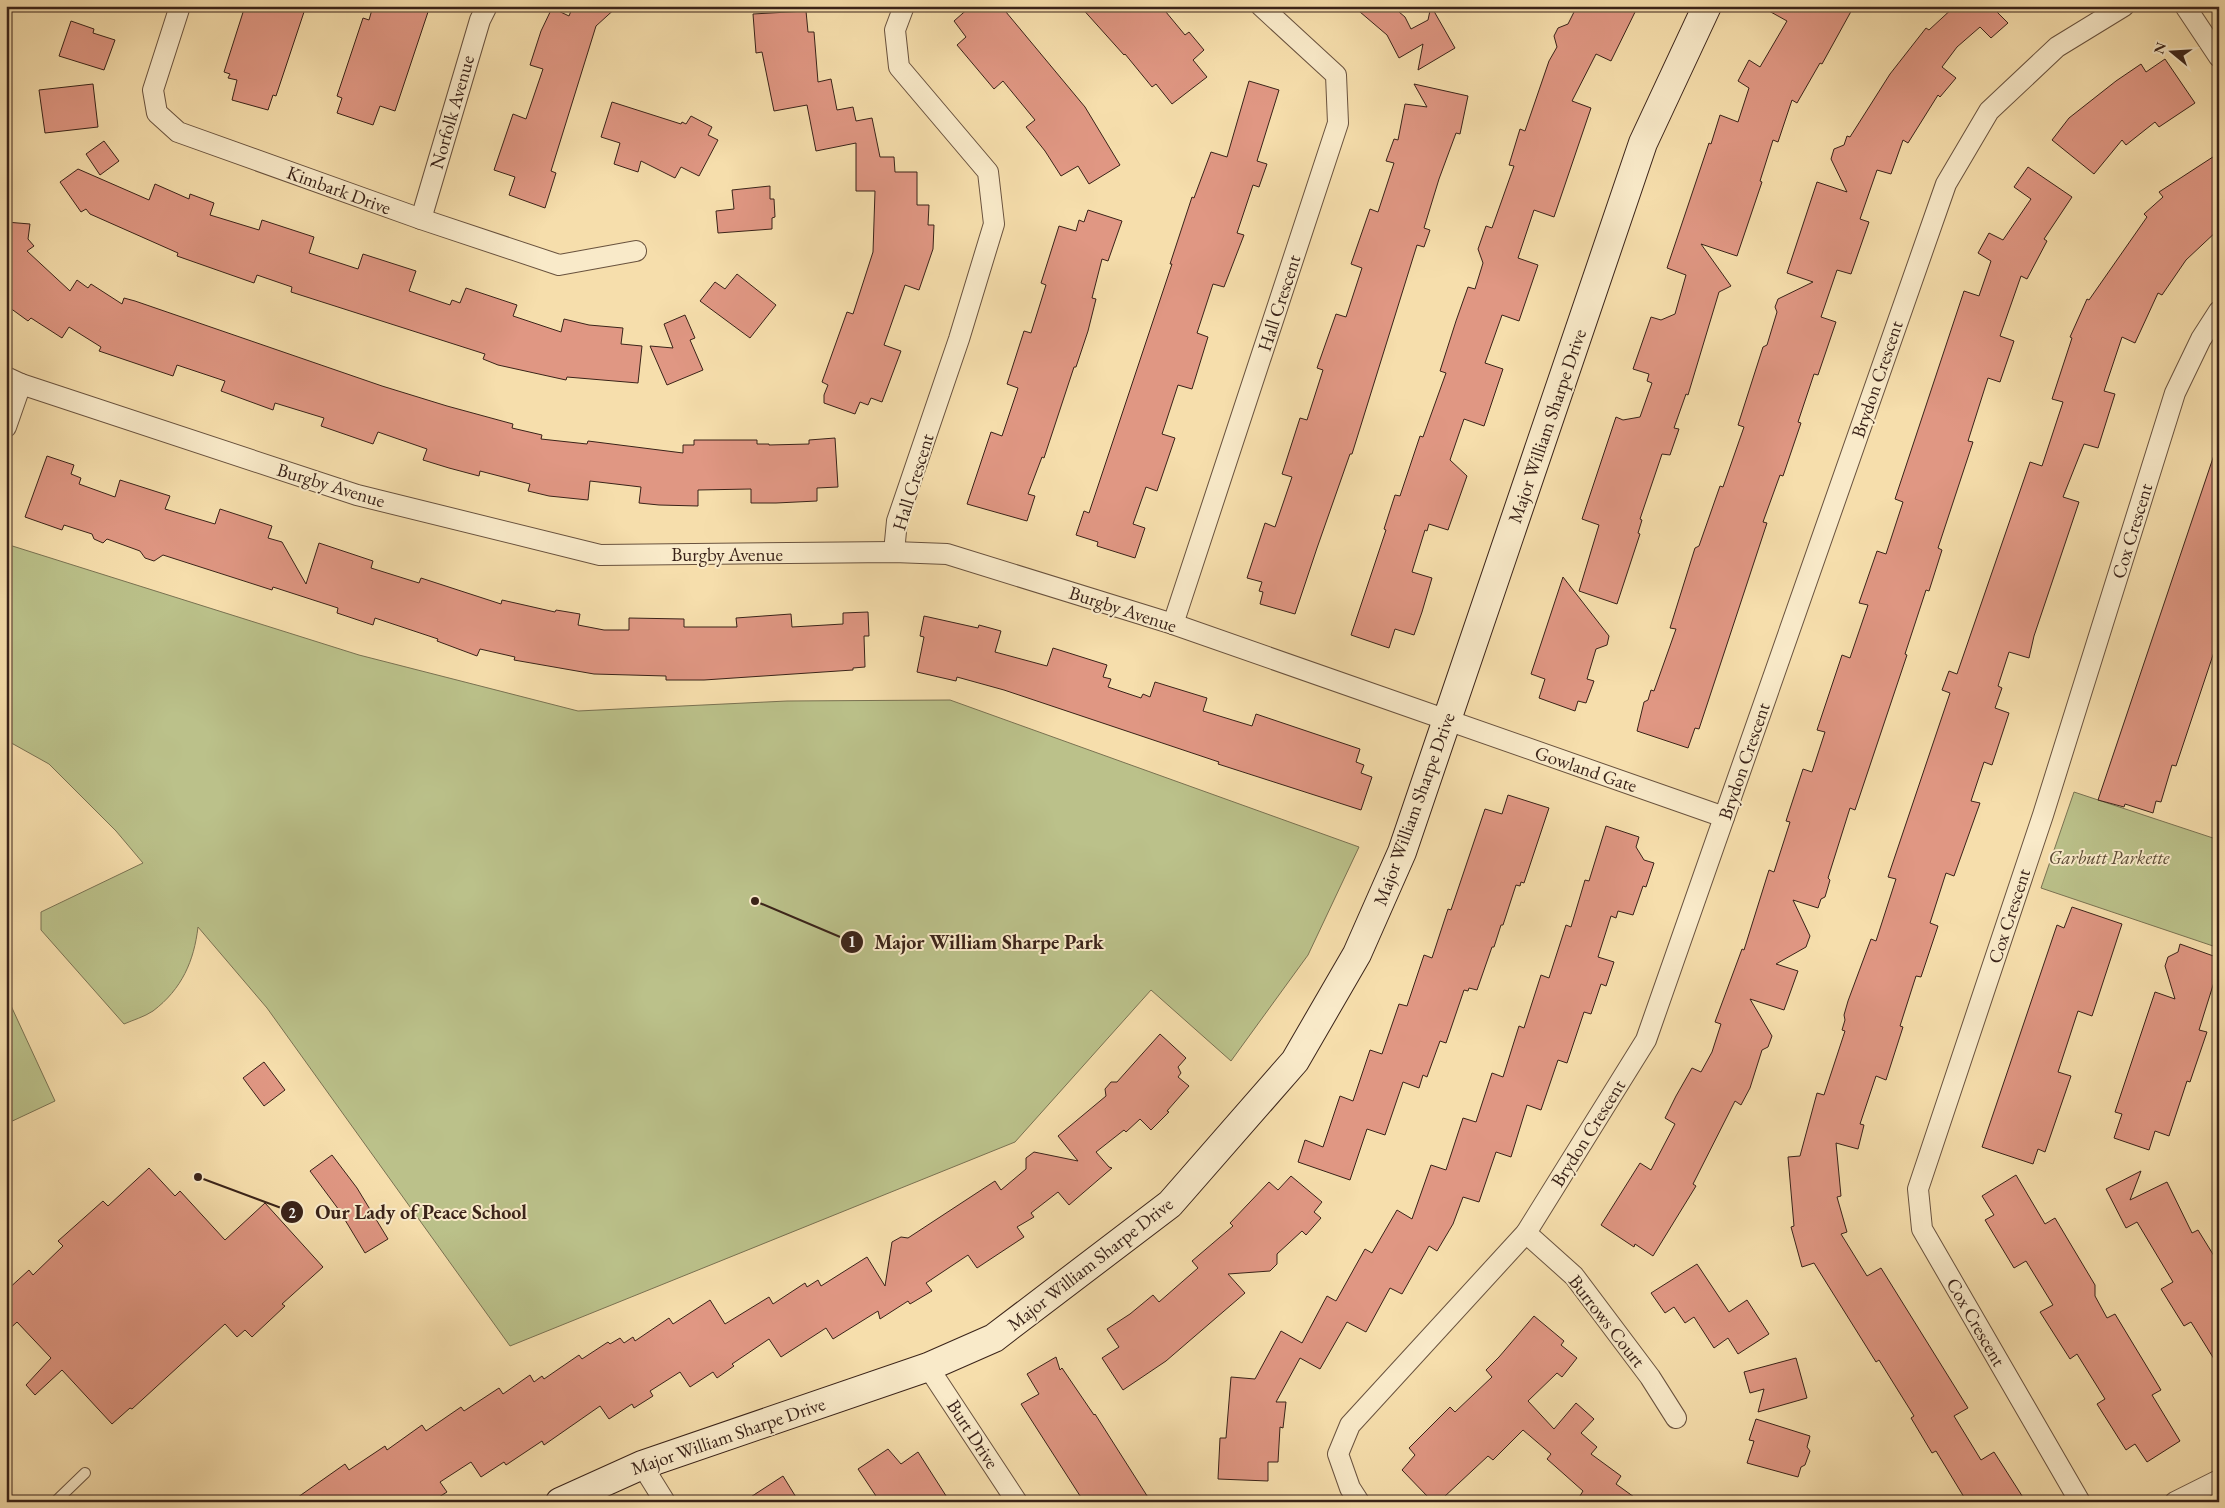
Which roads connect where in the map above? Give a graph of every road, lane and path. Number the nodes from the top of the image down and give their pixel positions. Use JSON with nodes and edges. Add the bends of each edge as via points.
{"nodes":[{"id":1,"x":180,"y":6,"type":"edge"},
{"id":2,"x":487,"y":6,"type":"edge"},
{"id":3,"x":904,"y":6,"type":"edge"},
{"id":4,"x":1261,"y":6,"type":"edge"},
{"id":5,"x":1707,"y":6,"type":"edge"},
{"id":6,"x":2124,"y":6,"type":"edge"},
{"id":7,"x":2186,"y":6,"type":"edge"},
{"id":8,"x":2219,"y":57,"type":"edge"},
{"id":9,"x":421,"y":219,"type":"junction"},
{"id":10,"x":636,"y":250,"type":"dead end"},
{"id":11,"x":2219,"y":311,"type":"edge"},
{"id":12,"x":14,"y":380,"type":"edge"},
{"id":13,"x":6,"y":427,"type":"edge"},
{"id":14,"x":894,"y":552,"type":"junction"},
{"id":15,"x":1173,"y":624,"type":"junction"},
{"id":16,"x":1447,"y":722,"type":"junction"},
{"id":17,"x":1724,"y":817,"type":"junction"},
{"id":18,"x":1526,"y":1233,"type":"junction"},
{"id":19,"x":928,"y":1367,"type":"junction"},
{"id":20,"x":1676,"y":1418,"type":"dead end"},
{"id":21,"x":642,"y":1465,"type":"junction"},
{"id":22,"x":85,"y":1473,"type":"dead end"},
{"id":23,"x":2219,"y":1480,"type":"edge"},
{"id":24,"x":55,"y":1502,"type":"edge"},
{"id":25,"x":560,"y":1502,"type":"edge"},
{"id":26,"x":665,"y":1502,"type":"edge"},
{"id":27,"x":1017,"y":1502,"type":"edge"},
{"id":28,"x":1359,"y":1502,"type":"edge"},
{"id":29,"x":2080,"y":1502,"type":"edge"},
{"id":30,"x":2175,"y":1502,"type":"edge"}],
"edges":[{"from":1,"to":9,"type":"street","name":"Kimbark Drive","via":[[154,90],[157,113],[178,132]]},
{"from":2,"to":9,"type":"street","name":"Norfolk Avenue","via":[[480,20]]},
{"from":3,"to":14,"type":"street","name":"Hall Crescent","via":[[896,30],[899,67],[988,172],[994,224],[897,521]]},
{"from":4,"to":15,"type":"street","name":"Hall Crescent","via":[[1336,75],[1338,123]]},
{"from":5,"to":16,"type":"street","name":"Major William Sharpe Drive","via":[[1643,143]]},
{"from":6,"to":17,"type":"street","name":"Brydon Crescent","via":[[2057,47],[1990,111],[1946,184]]},
{"from":7,"to":8,"type":"street"},
{"from":9,"to":10,"type":"street","name":"Kimbark Drive","via":[[559,265]]},
{"from":11,"to":29,"type":"street","name":"Cox Crescent","via":[[2201,339],[2175,393],[2043,815],[1918,1188],[1922,1229]]},
{"from":12,"to":13,"type":"street"},
{"from":12,"to":14,"type":"street","name":"Burgby Avenue","via":[[356,494],[600,555]]},
{"from":14,"to":15,"type":"street","name":"Burgby Avenue","via":[[947,554]]},
{"from":15,"to":16,"type":"street","name":"Burgby Avenue"},
{"from":16,"to":17,"type":"street","name":"Gowland Gate"},
{"from":16,"to":19,"type":"street","name":"Major William Sharpe Drive","via":[[1402,852],[1357,954],[1296,1060],[1170,1204],[994,1338]]},
{"from":17,"to":18,"type":"street","name":"Brydon Crescent","via":[[1646,1040]]},
{"from":18,"to":20,"type":"street","name":"Burrows Court","via":[[1574,1276],[1650,1377]]},
{"from":18,"to":28,"type":"street","name":"Brydon Crescent","via":[[1350,1426],[1338,1454],[1350,1488]]},
{"from":19,"to":21,"type":"street","name":"Major William Sharpe Drive"},
{"from":19,"to":27,"type":"street","name":"Burt Drive"},
{"from":21,"to":25,"type":"street","name":"Major William Sharpe Drive"},
{"from":21,"to":26,"type":"street"},
{"from":22,"to":24,"type":"lane"},
{"from":23,"to":30,"type":"street"}]}
